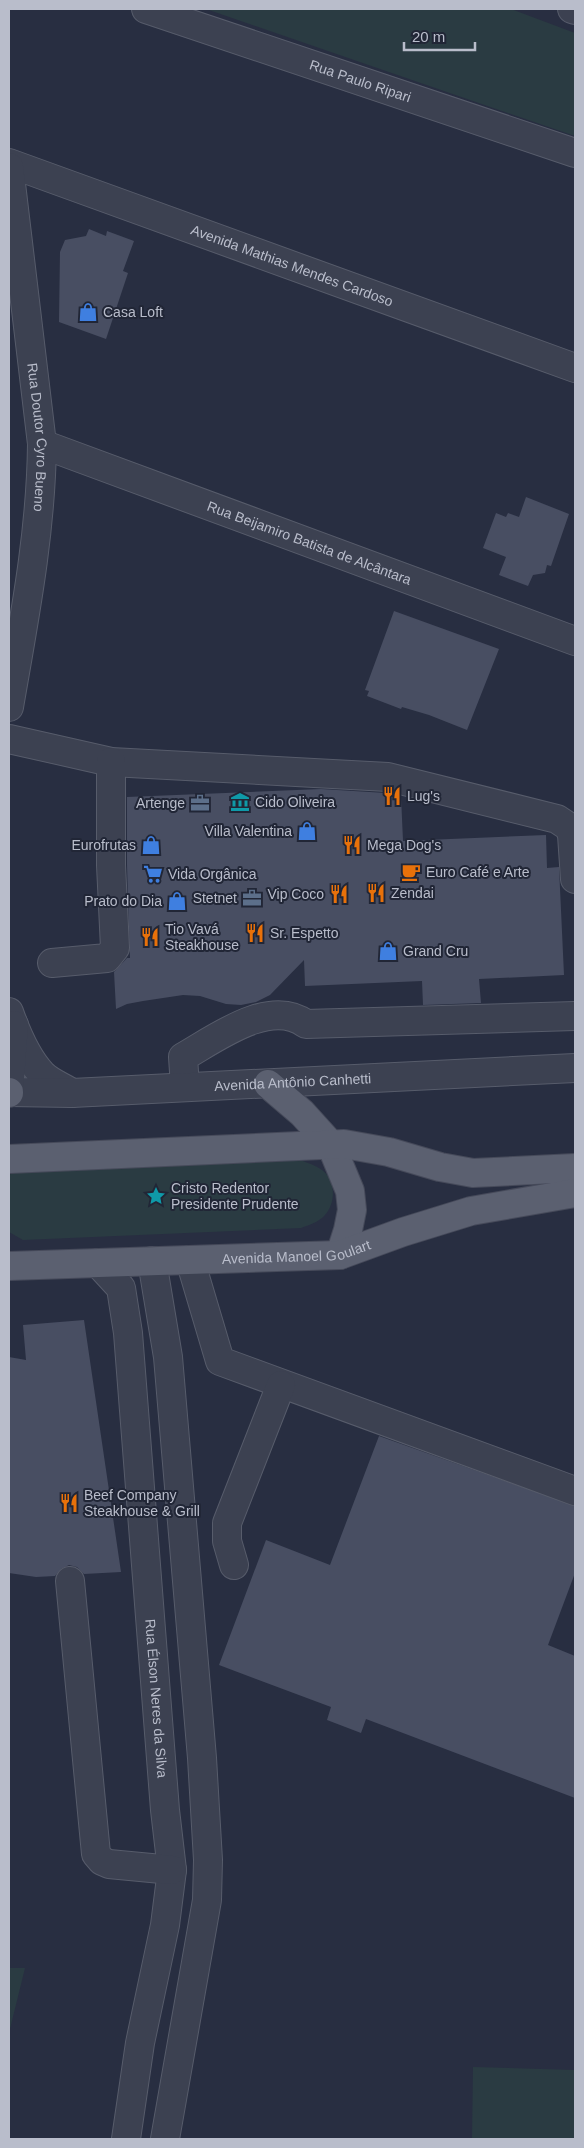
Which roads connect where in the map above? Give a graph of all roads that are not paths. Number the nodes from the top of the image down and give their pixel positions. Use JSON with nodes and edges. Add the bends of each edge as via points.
{"nodes":[{"id":1,"x":146,"y":9,"type":"edge"},
{"id":2,"x":572,"y":9,"type":"edge"},
{"id":3,"x":575,"y":10,"type":"edge"},
{"id":4,"x":575,"y":153,"type":"edge"},
{"id":5,"x":9,"y":163,"type":"edge"},
{"id":6,"x":9,"y":168,"type":"edge"},
{"id":7,"x":575,"y":368,"type":"edge"},
{"id":8,"x":42,"y":444,"type":"junction"},
{"id":9,"x":575,"y":640,"type":"edge"},
{"id":10,"x":9,"y":707,"type":"edge"},
{"id":11,"x":9,"y":739,"type":"edge"},
{"id":12,"x":111,"y":762,"type":"junction"},
{"id":13,"x":575,"y":879,"type":"edge"},
{"id":14,"x":52,"y":964,"type":"dead end"},
{"id":15,"x":575,"y":1016,"type":"edge"},
{"id":16,"x":11,"y":1019,"type":"edge"},
{"id":17,"x":575,"y":1068,"type":"edge"},
{"id":18,"x":268,"y":1084,"type":"junction"},
{"id":19,"x":184,"y":1087,"type":"junction"},
{"id":20,"x":9,"y":1092,"type":"edge"},
{"id":21,"x":72,"y":1093,"type":"junction"},
{"id":22,"x":331,"y":1145,"type":"junction"},
{"id":23,"x":9,"y":1159,"type":"edge"},
{"id":24,"x":575,"y":1168,"type":"edge"},
{"id":25,"x":575,"y":1193,"type":"edge"},
{"id":26,"x":340,"y":1255,"type":"junction"},
{"id":27,"x":190,"y":1260,"type":"junction"},
{"id":28,"x":152,"y":1261,"type":"junction"},
{"id":29,"x":98,"y":1263,"type":"junction"},
{"id":30,"x":9,"y":1266,"type":"edge"},
{"id":31,"x":281,"y":1384,"type":"junction"},
{"id":32,"x":575,"y":1491,"type":"edge"},
{"id":33,"x":182,"y":1540,"type":"junction"},
{"id":34,"x":144,"y":1541,"type":"junction"},
{"id":35,"x":234,"y":1565,"type":"dead end"},
{"id":36,"x":70,"y":1581,"type":"dead end"},
{"id":37,"x":172,"y":1870,"type":"junction"},
{"id":38,"x":126,"y":2139,"type":"edge"},
{"id":39,"x":165,"y":2139,"type":"edge"}],
"edges":[{"from":1,"to":4,"type":"street","name":"Rua Paulo Ripari"},
{"from":2,"to":3,"type":"street"},
{"from":5,"to":7,"type":"street","name":"Avenida Mathias Mendes Cardoso"},
{"from":6,"to":8,"type":"street","name":"Rua Doutor Cyro Bueno"},
{"from":8,"to":9,"type":"street","name":"Rua Beijamiro Batista de Alcântara"},
{"from":8,"to":10,"type":"street","name":"Rua Doutor Cyro Bueno","via":[[42,488],[33,573]]},
{"from":11,"to":12,"type":"street"},
{"from":12,"to":13,"type":"street","via":[[388,777],[557,819],[568,827],[572,835]]},
{"from":12,"to":14,"type":"street","via":[[115,948],[107,958]]},
{"from":15,"to":19,"type":"street","via":[[306,1024],[288,1015],[253,1018],[183,1057]]},
{"from":16,"to":20,"type":"street"},
{"from":16,"to":21,"type":"street","via":[[43,1075]]},
{"from":17,"to":18,"type":"street","name":"Avenida Antônio Canhetti"},
{"from":18,"to":19,"type":"street","name":"Avenida Antônio Canhetti"},
{"from":18,"to":22,"type":"main road","via":[[302,1113]]},
{"from":19,"to":21,"type":"street","name":"Avenida Antônio Canhetti"},
{"from":20,"to":21,"type":"street","name":"Avenida Antônio Canhetti"},
{"from":22,"to":23,"type":"main road"},
{"from":22,"to":24,"type":"main road","via":[[344,1144],[389,1152],[440,1168],[473,1173]]},
{"from":22,"to":26,"type":"main road","via":[[350,1191],[352,1210]]},
{"from":25,"to":26,"type":"main road","name":"Avenida Manoel Goulart","via":[[471,1211]]},
{"from":26,"to":27,"type":"main road","name":"Avenida Manoel Goulart"},
{"from":27,"to":28,"type":"main road","name":"Avenida Manoel Goulart"},
{"from":27,"to":31,"type":"street","via":[[220,1361]]},
{"from":28,"to":29,"type":"main road","name":"Avenida Manoel Goulart"},
{"from":28,"to":33,"type":"street","via":[[168,1357]]},
{"from":29,"to":30,"type":"main road","name":"Avenida Manoel Goulart"},
{"from":29,"to":34,"type":"street","name":"Rua Élson Neres da Silva","via":[[121,1288],[128,1333]]},
{"from":31,"to":32,"type":"street"},
{"from":31,"to":35,"type":"street","via":[[227,1523],[227,1541]]},
{"from":33,"to":34,"type":"street"},
{"from":33,"to":39,"type":"street","via":[[202,1758],[208,1870],[207,1900]]},
{"from":34,"to":37,"type":"street","name":"Rua Élson Neres da Silva"},
{"from":36,"to":37,"type":"street","via":[[96,1854],[109,1864]]},
{"from":37,"to":38,"type":"street","name":"Rua Élson Neres da Silva","via":[[166,1925],[140,2042]]}]}
